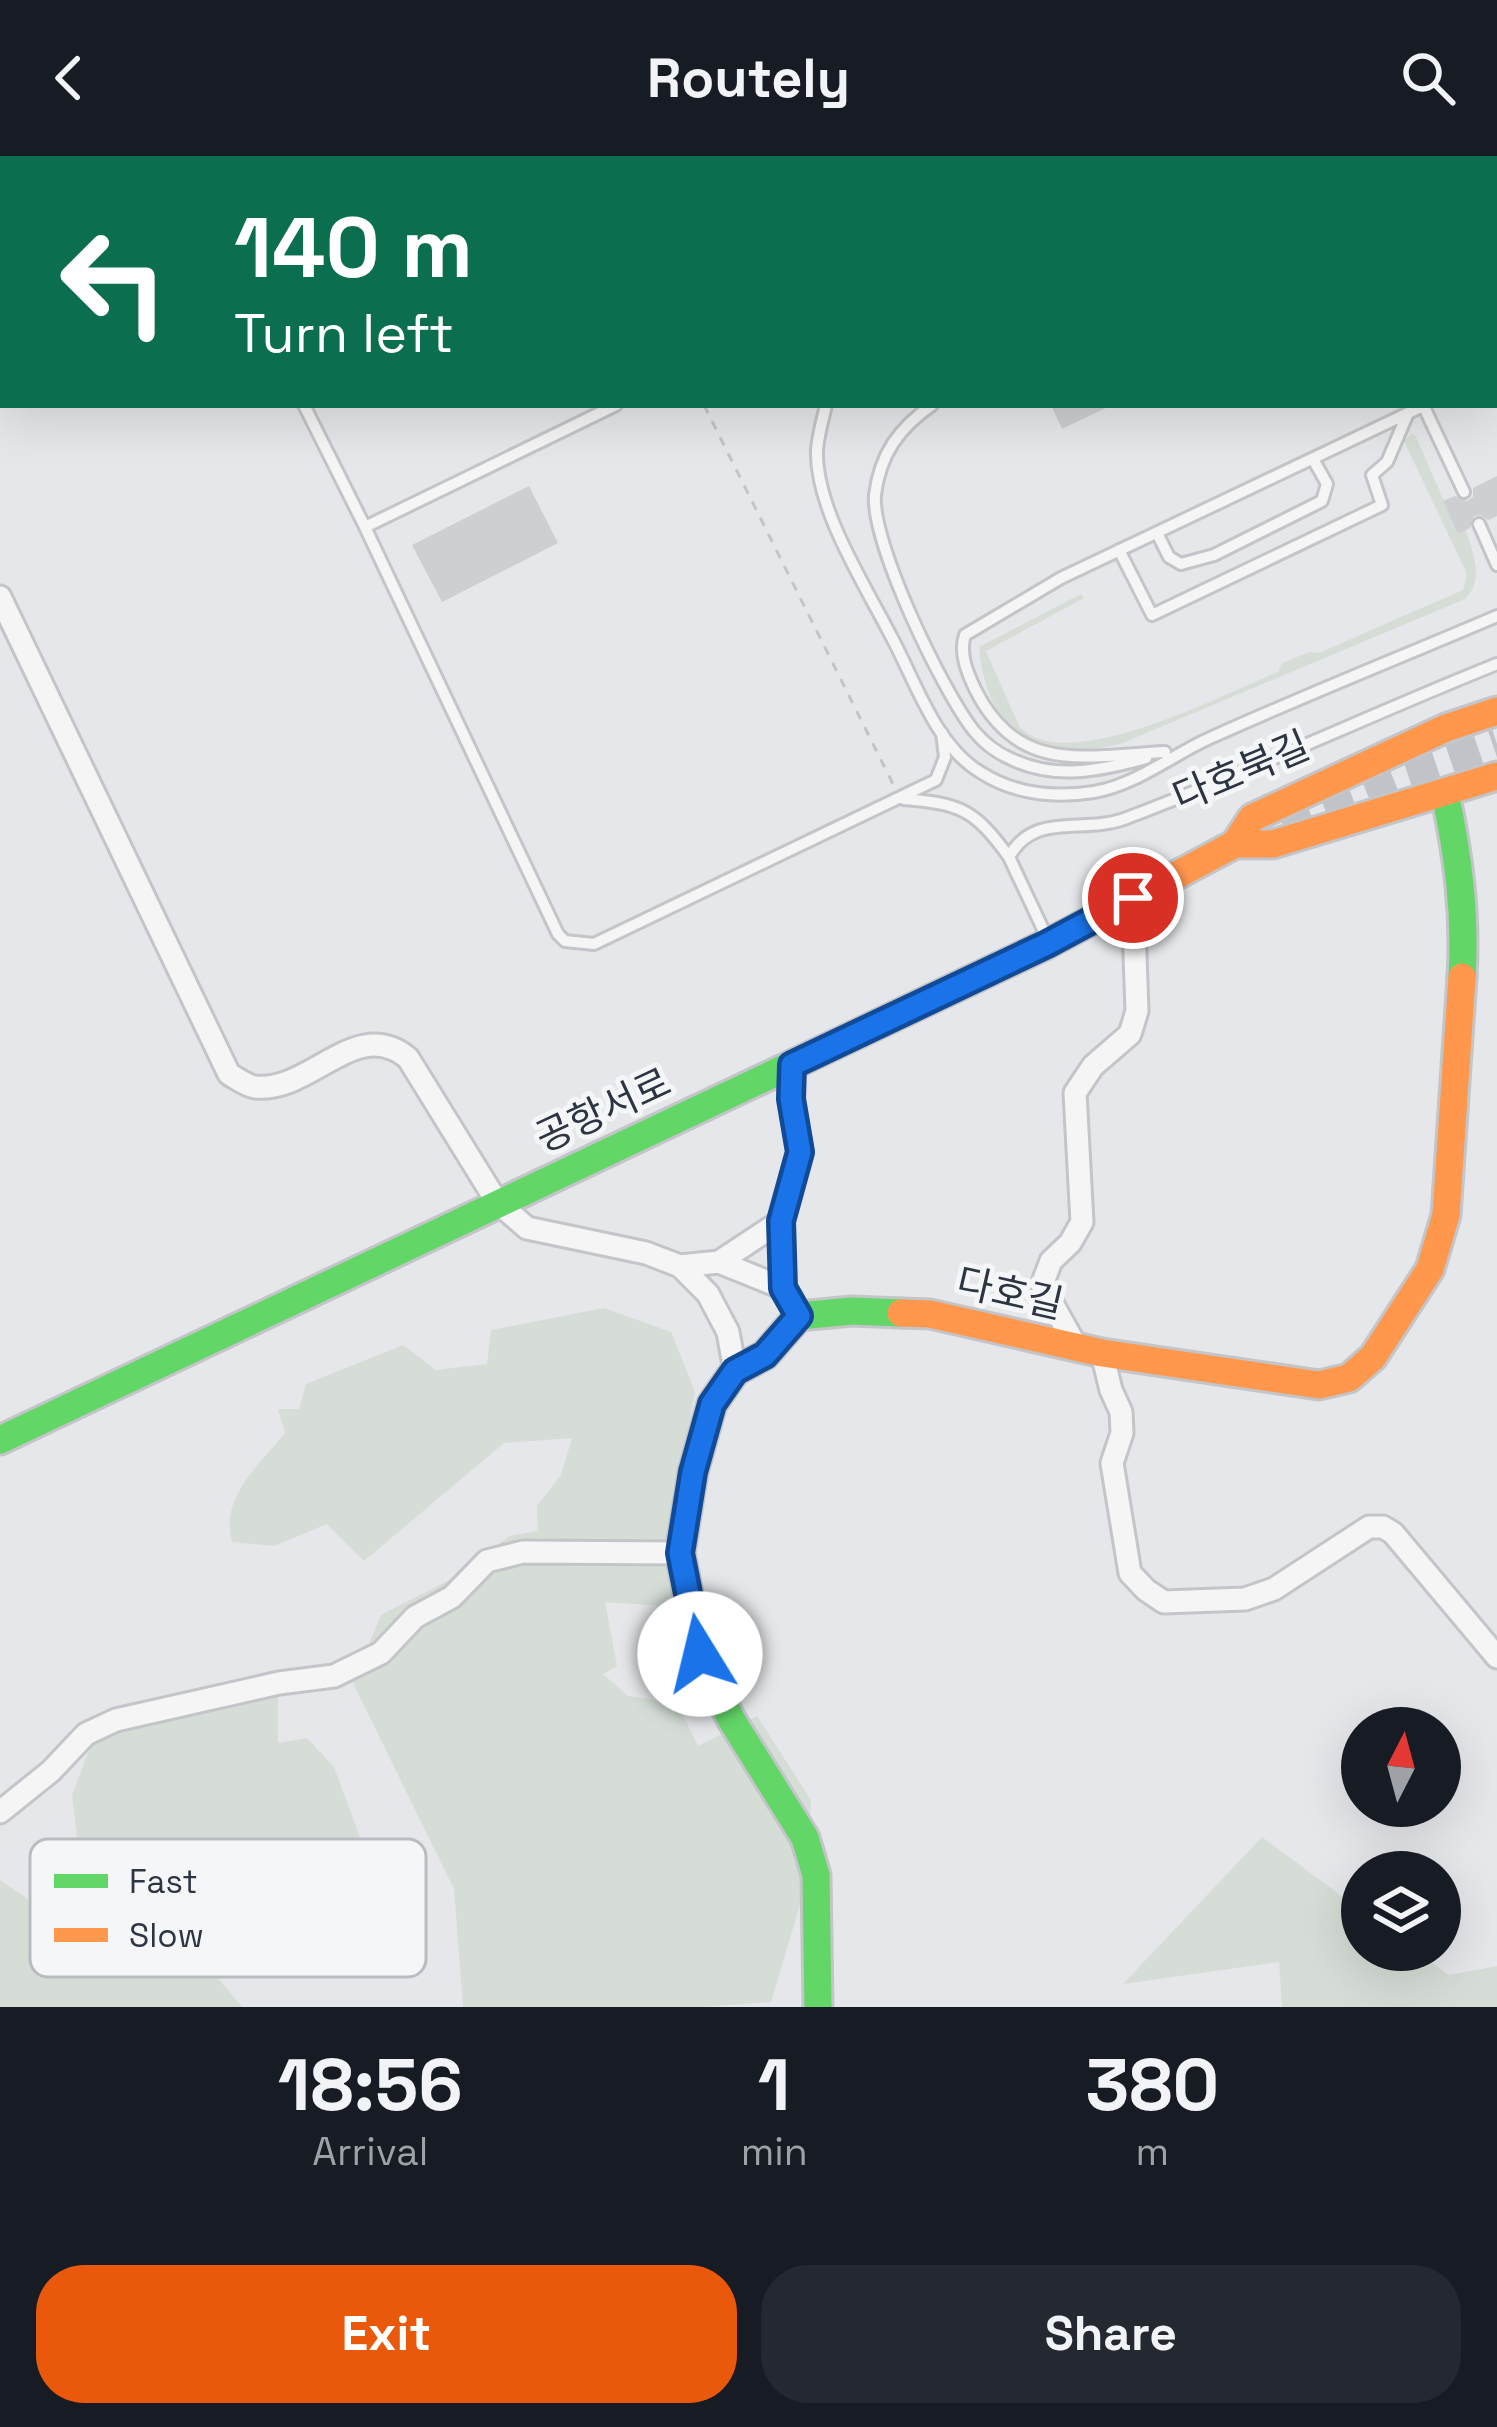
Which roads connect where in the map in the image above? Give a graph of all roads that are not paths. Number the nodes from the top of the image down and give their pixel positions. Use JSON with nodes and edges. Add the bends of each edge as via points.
{"nodes":[{"id":1,"x":306,"y":408,"type":"edge"},
{"id":2,"x":610,"y":408,"type":"edge"},
{"id":3,"x":825,"y":408,"type":"edge"},
{"id":4,"x":928,"y":408,"type":"edge"},
{"id":5,"x":1417,"y":408,"type":"edge"},
{"id":6,"x":1424,"y":408,"type":"edge"},
{"id":7,"x":1408,"y":413,"type":"junction"},
{"id":8,"x":1313,"y":459,"type":"junction"},
{"id":9,"x":1464,"y":492,"type":"dead end"},
{"id":10,"x":1479,"y":524,"type":"dead end"},
{"id":11,"x":365,"y":527,"type":"junction"},
{"id":12,"x":1157,"y":532,"type":"junction"},
{"id":13,"x":1119,"y":550,"type":"junction"},
{"id":14,"x":1497,"y":565,"type":"edge"},
{"id":15,"x":0,"y":596,"type":"edge"},
{"id":16,"x":1497,"y":616,"type":"edge"},
{"id":17,"x":1497,"y":664,"type":"edge"},
{"id":18,"x":1497,"y":710,"type":"edge"},
{"id":19,"x":942,"y":733,"type":"junction"},
{"id":20,"x":1206,"y":739,"type":"junction"},
{"id":21,"x":1165,"y":752,"type":"junction"},
{"id":22,"x":1497,"y":776,"type":"edge"},
{"id":23,"x":1445,"y":794,"type":"junction"},
{"id":24,"x":900,"y":798,"type":"junction"},
{"id":25,"x":1235,"y":844,"type":"junction"},
{"id":26,"x":1009,"y":857,"type":"junction"},
{"id":27,"x":1133,"y":898,"type":"junction"},
{"id":28,"x":1049,"y":943,"type":"junction"},
{"id":29,"x":792,"y":1065,"type":"junction"},
{"id":30,"x":497,"y":1202,"type":"junction"},
{"id":31,"x":781,"y":1221,"type":"junction"},
{"id":32,"x":719,"y":1262,"type":"junction"},
{"id":33,"x":680,"y":1266,"type":"junction"},
{"id":34,"x":783,"y":1288,"type":"junction"},
{"id":35,"x":799,"y":1316,"type":"junction"},
{"id":36,"x":1090,"y":1350,"type":"junction"},
{"id":37,"x":735,"y":1371,"type":"junction"},
{"id":38,"x":0,"y":1441,"type":"edge"},
{"id":39,"x":680,"y":1553,"type":"junction"},
{"id":40,"x":1497,"y":1657,"type":"edge"},
{"id":41,"x":0,"y":1812,"type":"edge"},
{"id":42,"x":818,"y":2007,"type":"edge"}],
"edges":[{"from":1,"to":11,"type":"lane"},
{"from":2,"to":11,"type":"lane"},
{"from":3,"to":19,"type":"lane","via":[[817,448],[829,509]]},
{"from":4,"to":21,"type":"lane","via":[[888,449],[874,513],[885,556],[974,731],[1037,770],[1114,767]]},
{"from":5,"to":7,"type":"lane"},
{"from":6,"to":9,"type":"lane"},
{"from":7,"to":8,"type":"lane"},
{"from":7,"to":13,"type":"lane","via":[[1387,462],[1372,475],[1382,505],[1189,600],[1152,615]]},
{"from":8,"to":12,"type":"lane"},
{"from":8,"to":12,"type":"lane","via":[[1327,484],[1322,501],[1214,555],[1181,564]]},
{"from":10,"to":14,"type":"lane"},
{"from":11,"to":24,"type":"lane","via":[[565,941],[593,944]]},
{"from":12,"to":13,"type":"lane"},
{"from":13,"to":21,"type":"lane","via":[[971,629],[962,640],[965,664],[991,717],[1019,742],[1066,756]]},
{"from":15,"to":30,"type":"street","via":[[229,1074],[253,1087],[281,1084],[367,1044],[391,1044],[408,1058]]},
{"from":16,"to":20,"type":"lane"},
{"from":17,"to":26,"type":"lane","name":"다호북길","via":[[1115,822],[1035,829]]},
{"from":18,"to":25,"type":"street","via":[[1252,818]]},
{"from":19,"to":20,"type":"lane","via":[[976,770],[1044,795],[1099,792]]},
{"from":19,"to":24,"type":"lane","via":[[945,757],[936,780]]},
{"from":20,"to":21,"type":"lane"},
{"from":22,"to":23,"type":"street"},
{"from":23,"to":25,"type":"street","via":[[1273,844]]},
{"from":23,"to":36,"type":"street","name":"다호길","via":[[1465,928],[1446,1215],[1430,1269],[1373,1358],[1349,1378],[1319,1385]]},
{"from":24,"to":26,"type":"lane","via":[[952,803]]},
{"from":25,"to":27,"type":"street","name":"공항서로"},
{"from":26,"to":28,"type":"lane"},
{"from":27,"to":28,"type":"street","name":"공항서로"},
{"from":27,"to":36,"type":"street","via":[[1137,1011],[1130,1034],[1075,1093],[1082,1222],[1042,1285]]},
{"from":28,"to":29,"type":"street","name":"공항서로"},
{"from":29,"to":30,"type":"street","name":"공항서로"},
{"from":29,"to":31,"type":"street","via":[[800,1152]]},
{"from":30,"to":33,"type":"street","via":[[527,1228]]},
{"from":30,"to":38,"type":"street","name":"공항서로"},
{"from":31,"to":32,"type":"street"},
{"from":31,"to":34,"type":"street"},
{"from":32,"to":33,"type":"street"},
{"from":32,"to":34,"type":"street"},
{"from":33,"to":37,"type":"street","via":[[708,1294],[728,1332]]},
{"from":34,"to":35,"type":"street"},
{"from":35,"to":36,"type":"street","name":"다호길","via":[[931,1314]]},
{"from":35,"to":37,"type":"street","via":[[765,1355]]},
{"from":36,"to":40,"type":"street","via":[[1121,1412],[1112,1463],[1130,1573],[1146,1590],[1164,1601],[1245,1599],[1369,1527],[1382,1527]]},
{"from":37,"to":39,"type":"street","via":[[712,1404]]},
{"from":39,"to":41,"type":"street","via":[[523,1552],[488,1561],[381,1653],[334,1676],[116,1720],[86,1734]]},
{"from":39,"to":42,"type":"street","via":[[700,1654],[811,1856]]}]}
